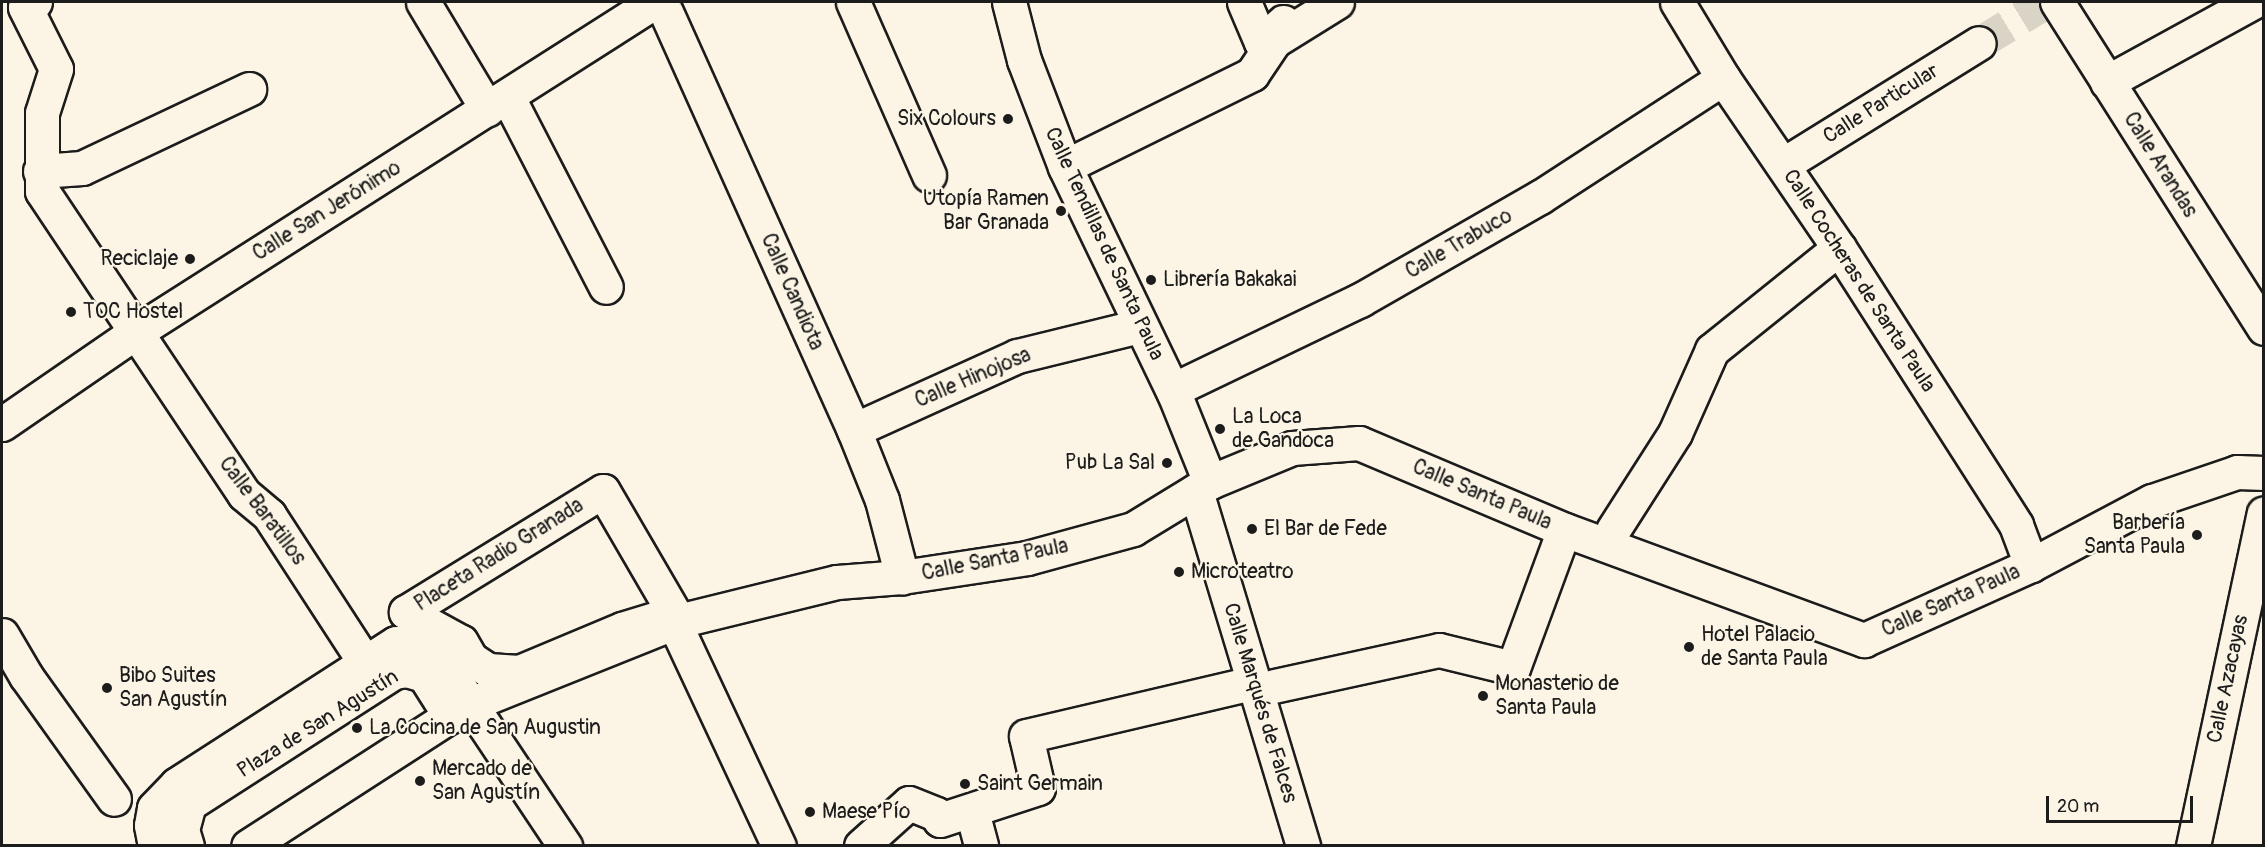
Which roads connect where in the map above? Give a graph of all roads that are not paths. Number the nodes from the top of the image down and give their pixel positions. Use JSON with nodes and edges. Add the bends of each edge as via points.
{"nodes":[{"id":1,"x":35,"y":2,"type":"edge"},
{"id":2,"x":423,"y":2,"type":"edge"},
{"id":3,"x":853,"y":2,"type":"edge"},
{"id":4,"x":1010,"y":2,"type":"edge"},
{"id":5,"x":1244,"y":2,"type":"edge"},
{"id":6,"x":1257,"y":2,"type":"edge"},
{"id":7,"x":1307,"y":2,"type":"edge"},
{"id":8,"x":1337,"y":2,"type":"edge"},
{"id":9,"x":1677,"y":2,"type":"edge"},
{"id":10,"x":2050,"y":2,"type":"edge"},
{"id":11,"x":2253,"y":2,"type":"edge"},
{"id":12,"x":660,"y":7,"type":"edge"},
{"id":13,"x":1272,"y":37,"type":"junction"},
{"id":14,"x":1979,"y":43,"type":"tunnel mouth"},
{"id":15,"x":1723,"y":78,"type":"junction"},
{"id":16,"x":2107,"y":82,"type":"junction"},
{"id":17,"x":249,"y":89,"type":"dead end"},
{"id":18,"x":501,"y":109,"type":"junction"},
{"id":19,"x":1072,"y":163,"type":"dead end"},
{"id":20,"x":1784,"y":164,"type":"junction"},
{"id":21,"x":40,"y":171,"type":"junction"},
{"id":22,"x":929,"y":176,"type":"dead end"},
{"id":23,"x":1839,"y":248,"type":"junction"},
{"id":24,"x":606,"y":287,"type":"dead end"},
{"id":25,"x":1131,"y":328,"type":"dead end"},
{"id":26,"x":2264,"y":328,"type":"edge"},
{"id":27,"x":136,"y":332,"type":"junction"},
{"id":28,"x":1181,"y":386,"type":"dead end"},
{"id":29,"x":2,"y":424,"type":"edge"},
{"id":30,"x":854,"y":430,"type":"junction"},
{"id":31,"x":2264,"y":473,"type":"edge"},
{"id":32,"x":1203,"y":486,"type":"junction"},
{"id":33,"x":2264,"y":513,"type":"edge"},
{"id":34,"x":1613,"y":530,"type":"dead end"},
{"id":35,"x":1559,"y":543,"type":"dead end"},
{"id":36,"x":2031,"y":565,"type":"junction"},
{"id":37,"x":902,"y":577,"type":"junction"},
{"id":38,"x":676,"y":617,"type":"junction"},
{"id":39,"x":2,"y":635,"type":"edge"},
{"id":40,"x":396,"y":643,"type":"joint"},
{"id":41,"x":366,"y":663,"type":"junction"},
{"id":42,"x":1239,"y":686,"type":"dead end"},
{"id":43,"x":1274,"y":686,"type":"dead end"},
{"id":44,"x":473,"y":703,"type":"junction"},
{"id":45,"x":114,"y":799,"type":"dead end"},
{"id":46,"x":975,"y":825,"type":"edge"},
{"id":47,"x":155,"y":846,"type":"edge"},
{"id":48,"x":187,"y":846,"type":"edge"},
{"id":49,"x":248,"y":846,"type":"edge"},
{"id":50,"x":565,"y":846,"type":"edge"},
{"id":51,"x":779,"y":846,"type":"edge"},
{"id":52,"x":861,"y":846,"type":"edge"},
{"id":53,"x":1303,"y":846,"type":"edge"},
{"id":54,"x":2193,"y":846,"type":"edge"}],
"edges":[{"from":1,"to":21,"type":"street","name":"Calle Baratillos","via":[[25,7],[56,69],[42,113]]},
{"from":2,"to":18,"type":"street"},
{"from":3,"to":22,"type":"street"},
{"from":4,"to":32,"type":"street","name":"Calle Tendillas de Santa Paula","via":[[1024,60],[1065,167],[1174,393]]},
{"from":5,"to":13,"type":"street","via":[[1261,42]]},
{"from":6,"to":13,"type":"street"},
{"from":7,"to":13,"type":"street"},
{"from":8,"to":13,"type":"street"},
{"from":9,"to":15,"type":"street","name":"Calle Cocheras de Santa Paula"},
{"from":10,"to":16,"type":"street","name":"Calle Arandas"},
{"from":11,"to":16,"type":"street"},
{"from":12,"to":18,"type":"street","name":"Calle San Jerónimo"},
{"from":12,"to":30,"type":"street","name":"Calle Candiota"},
{"from":13,"to":19,"type":"street","via":[[1252,74]]},
{"from":14,"to":20,"type":"street","name":"Calle Particular"},
{"from":15,"to":20,"type":"street","name":"Calle Cocheras de Santa Paula"},
{"from":15,"to":28,"type":"street","name":"Calle Trabuco","via":[[1540,197],[1360,300]]},
{"from":16,"to":26,"type":"street","name":"Calle Arandas"},
{"from":17,"to":21,"type":"street","via":[[82,168]]},
{"from":18,"to":24,"type":"street"},
{"from":18,"to":27,"type":"street","name":"Calle San Jerónimo"},
{"from":20,"to":23,"type":"street","name":"Calle Cocheras de Santa Paula"},
{"from":21,"to":27,"type":"street","name":"Calle Baratillos","via":[[42,191]]},
{"from":23,"to":34,"type":"street","via":[[1712,350],[1675,433]]},
{"from":23,"to":36,"type":"street","name":"Calle Cocheras de Santa Paula","via":[[2016,525]]},
{"from":25,"to":30,"type":"street","name":"Calle Hinojosa","via":[[1017,356]]},
{"from":27,"to":29,"type":"street","name":"Calle San Jerónimo"},
{"from":27,"to":41,"type":"street","name":"Calle Baratillos","via":[[244,494],[269,515]]},
{"from":30,"to":37,"type":"street","name":"Calle Candiota","via":[[882,500]]},
{"from":31,"to":36,"type":"street","name":"Calle Santa Paula","via":[[2237,472],[2152,501]]},
{"from":32,"to":36,"type":"street","name":"Calle Santa Paula","via":[[1292,448],[1359,443],[1565,530],[1864,640]]},
{"from":32,"to":37,"type":"street","name":"Calle Santa Paula","via":[[1133,529],[1027,558]]},
{"from":32,"to":53,"type":"street","name":"Calle Marqués de Falces"},
{"from":33,"to":54,"type":"street","name":"Calle Azacayas"},
{"from":35,"to":43,"type":"street","via":[[1513,668],[1439,650]]},
{"from":37,"to":38,"type":"street","name":"Calle Santa Paula","via":[[837,582]]},
{"from":38,"to":38,"type":"street","name":"Placeta Radio Granada","via":[[603,491],[406,612],[461,642],[471,659],[488,670],[519,672],[622,629]]},
{"from":38,"to":44,"type":"street"},
{"from":38,"to":51,"type":"street","via":[[680,635]]},
{"from":39,"to":45,"type":"street","via":[[26,676]]},
{"from":40,"to":41,"type":"street","name":"Plaza de San Agustín"},
{"from":40,"to":44,"type":"street","name":"Placeta Radio Granada","via":[[418,645],[441,660]]},
{"from":41,"to":47,"type":"street","name":"Plaza de San Agustín","via":[[177,784],[154,808],[151,825]]},
{"from":42,"to":46,"type":"street","via":[[1026,736],[1038,788]]},
{"from":44,"to":50,"type":"street","name":"Placeta Radio Granada"},
{"from":46,"to":52,"type":"street","via":[[940,820],[936,814],[909,803]]},
{"from":48,"to":49,"type":"street","name":"Plaza de San Agustín","via":[[182,830],[189,804],[394,672],[406,670],[424,675],[450,716]]}]}
